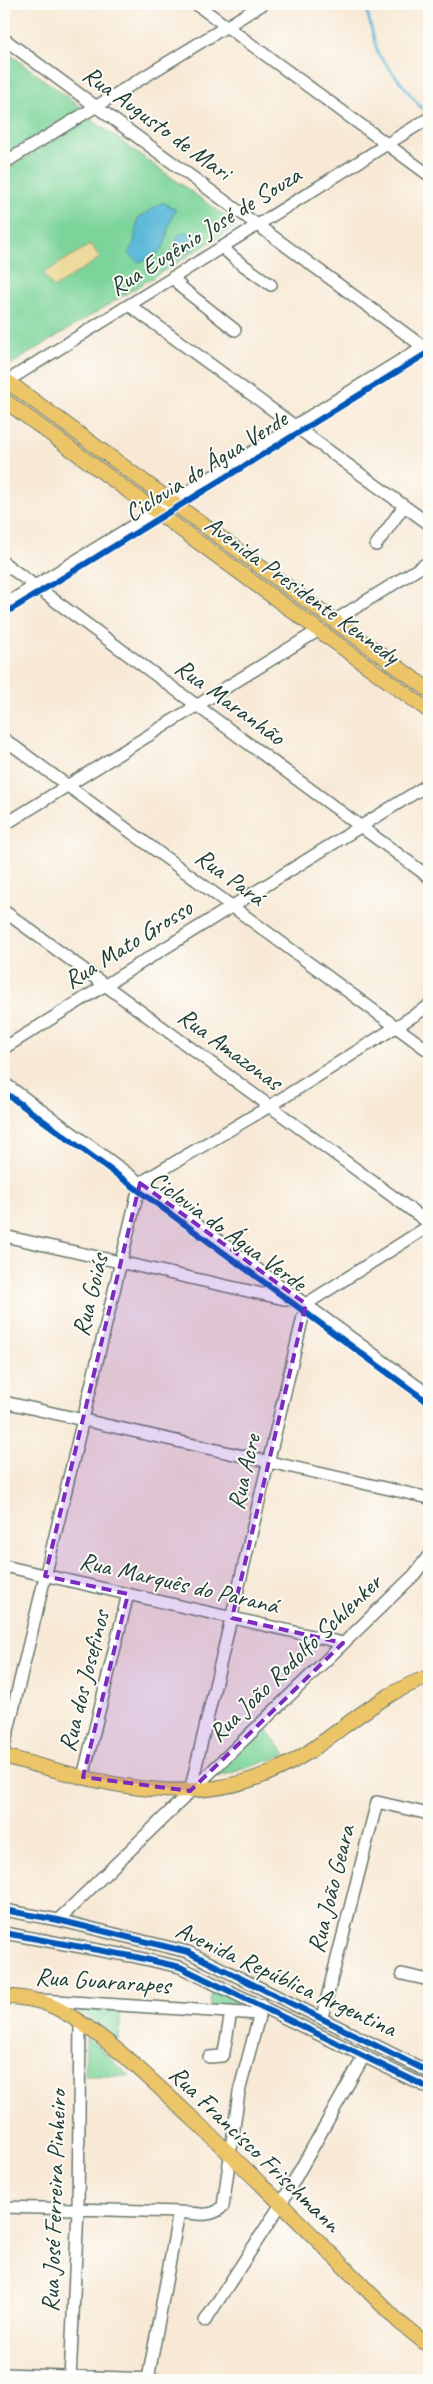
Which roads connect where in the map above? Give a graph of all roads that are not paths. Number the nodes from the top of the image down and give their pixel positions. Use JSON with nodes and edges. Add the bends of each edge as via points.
{"nodes":[{"id":1,"x":196,"y":4,"type":"edge"},
{"id":2,"x":263,"y":4,"type":"edge"},
{"id":3,"x":226,"y":26,"type":"junction"},
{"id":4,"x":4,"y":39,"type":"edge"},
{"id":5,"x":95,"y":106,"type":"junction"},
{"id":6,"x":429,"y":118,"type":"edge"},
{"id":7,"x":388,"y":144,"type":"junction"},
{"id":8,"x":4,"y":163,"type":"edge"},
{"id":9,"x":429,"y":175,"type":"edge"},
{"id":10,"x":258,"y":225,"type":"junction"},
{"id":11,"x":222,"y":247,"type":"junction"},
{"id":12,"x":173,"y":277,"type":"junction"},
{"id":13,"x":271,"y":285,"type":"dead end"},
{"id":14,"x":129,"y":305,"type":"junction"},
{"id":15,"x":235,"y":330,"type":"dead end"},
{"id":16,"x":428,"y":347,"type":"edge"},
{"id":17,"x":4,"y":381,"type":"edge"},
{"id":18,"x":4,"y":400,"type":"edge"},
{"id":19,"x":295,"y":426,"type":"junction"},
{"id":20,"x":86,"y":439,"type":"junction"},
{"id":21,"x":74,"y":451,"type":"junction"},
{"id":22,"x":172,"y":502,"type":"junction"},
{"id":23,"x":404,"y":506,"type":"junction"},
{"id":24,"x":156,"y":512,"type":"junction"},
{"id":25,"x":429,"y":524,"type":"edge"},
{"id":26,"x":376,"y":545,"type":"dead end"},
{"id":27,"x":429,"y":562,"type":"edge"},
{"id":28,"x":4,"y":563,"type":"edge"},
{"id":29,"x":35,"y":586,"type":"junction"},
{"id":30,"x":4,"y":605,"type":"edge"},
{"id":31,"x":334,"y":620,"type":"junction"},
{"id":32,"x":319,"y":630,"type":"junction"},
{"id":33,"x":429,"y":690,"type":"edge"},
{"id":34,"x":197,"y":706,"type":"junction"},
{"id":35,"x":429,"y":711,"type":"edge"},
{"id":36,"x":4,"y":739,"type":"edge"},
{"id":37,"x":429,"y":784,"type":"edge"},
{"id":38,"x":66,"y":785,"type":"junction"},
{"id":39,"x":4,"y":825,"type":"edge"},
{"id":40,"x":361,"y":827,"type":"junction"},
{"id":41,"x":429,"y":877,"type":"edge"},
{"id":42,"x":232,"y":907,"type":"junction"},
{"id":43,"x":4,"y":911,"type":"edge"},
{"id":44,"x":105,"y":985,"type":"junction"},
{"id":45,"x":429,"y":1006,"type":"edge"},
{"id":46,"x":396,"y":1027,"type":"junction"},
{"id":47,"x":4,"y":1048,"type":"edge"},
{"id":48,"x":429,"y":1051,"type":"edge"},
{"id":49,"x":4,"y":1083,"type":"edge"},
{"id":50,"x":270,"y":1106,"type":"junction"},
{"id":51,"x":140,"y":1183,"type":"junction"},
{"id":52,"x":429,"y":1225,"type":"edge"},
{"id":53,"x":4,"y":1236,"type":"edge"},
{"id":54,"x":122,"y":1263,"type":"junction"},
{"id":55,"x":306,"y":1304,"type":"junction"},
{"id":56,"x":429,"y":1395,"type":"edge"},
{"id":57,"x":4,"y":1402,"type":"edge"},
{"id":58,"x":83,"y":1420,"type":"junction"},
{"id":59,"x":269,"y":1462,"type":"junction"},
{"id":60,"x":429,"y":1498,"type":"edge"},
{"id":61,"x":429,"y":1555,"type":"edge"},
{"id":62,"x":4,"y":1566,"type":"edge"},
{"id":63,"x":45,"y":1576,"type":"junction"},
{"id":64,"x":128,"y":1594,"type":"junction"},
{"id":65,"x":232,"y":1618,"type":"junction"},
{"id":66,"x":344,"y":1643,"type":"junction"},
{"id":67,"x":429,"y":1677,"type":"edge"},
{"id":68,"x":4,"y":1747,"type":"edge"},
{"id":69,"x":4,"y":1756,"type":"edge"},
{"id":70,"x":83,"y":1777,"type":"junction"},
{"id":71,"x":190,"y":1791,"type":"junction"},
{"id":72,"x":429,"y":1814,"type":"edge"},
{"id":73,"x":4,"y":1910,"type":"edge"},
{"id":74,"x":58,"y":1920,"type":"junction"},
{"id":75,"x":4,"y":1933,"type":"edge"},
{"id":76,"x":402,"y":1974,"type":"dead end"},
{"id":77,"x":429,"y":1980,"type":"edge"},
{"id":78,"x":4,"y":1996,"type":"edge"},
{"id":79,"x":37,"y":1999,"type":"junction"},
{"id":80,"x":260,"y":2010,"type":"junction"},
{"id":81,"x":231,"y":2012,"type":"junction"},
{"id":82,"x":322,"y":2018,"type":"junction"},
{"id":83,"x":80,"y":2023,"type":"junction"},
{"id":84,"x":364,"y":2056,"type":"junction"},
{"id":85,"x":209,"y":2057,"type":"dead end"},
{"id":86,"x":429,"y":2072,"type":"edge"},
{"id":87,"x":429,"y":2088,"type":"edge"},
{"id":88,"x":232,"y":2156,"type":"junction"},
{"id":89,"x":281,"y":2204,"type":"junction"},
{"id":90,"x":4,"y":2207,"type":"edge"},
{"id":91,"x":78,"y":2209,"type":"junction"},
{"id":92,"x":179,"y":2212,"type":"junction"},
{"id":93,"x":205,"y":2321,"type":"dead end"},
{"id":94,"x":429,"y":2346,"type":"edge"},
{"id":95,"x":4,"y":2374,"type":"edge"},
{"id":96,"x":70,"y":2378,"type":"edge"},
{"id":97,"x":148,"y":2379,"type":"junction"},
{"id":98,"x":184,"y":2380,"type":"edge"}],
"edges":[{"from":1,"to":3,"type":"street"},
{"from":2,"to":3,"type":"street"},
{"from":3,"to":5,"type":"street"},
{"from":3,"to":7,"type":"street"},
{"from":4,"to":5,"type":"street","name":"Rua Augusto de Mari"},
{"from":5,"to":8,"type":"street"},
{"from":5,"to":10,"type":"street","name":"Rua Augusto de Mari"},
{"from":6,"to":7,"type":"street","name":"Rua Eugênio José de Souza"},
{"from":7,"to":9,"type":"street"},
{"from":7,"to":10,"type":"street","name":"Rua Eugênio José de Souza"},
{"from":10,"to":11,"type":"street","name":"Rua Eugênio José de Souza"},
{"from":10,"to":16,"type":"street","name":"Rua Augusto de Mari"},
{"from":11,"to":12,"type":"street","name":"Rua Eugênio José de Souza"},
{"from":11,"to":13,"type":"street"},
{"from":12,"to":14,"type":"street","name":"Rua Eugênio José de Souza"},
{"from":12,"to":15,"type":"street","via":[[182,288]]},
{"from":14,"to":17,"type":"street","name":"Rua Eugênio José de Souza"},
{"from":14,"to":19,"type":"street"},
{"from":16,"to":19,"type":"street"},
{"from":17,"to":20,"type":"main road","name":"Avenida Presidente Kennedy"},
{"from":18,"to":21,"type":"main road","name":"Avenida Presidente Kennedy"},
{"from":19,"to":22,"type":"street"},
{"from":19,"to":23,"type":"street"},
{"from":20,"to":21,"type":"main road","via":[[75,439],[72,444]]},
{"from":20,"to":22,"type":"main road","name":"Avenida Presidente Kennedy"},
{"from":21,"to":24,"type":"main road","name":"Avenida Presidente Kennedy"},
{"from":22,"to":24,"type":"street"},
{"from":22,"to":31,"type":"main road","name":"Avenida Presidente Kennedy"},
{"from":23,"to":25,"type":"street"},
{"from":23,"to":26,"type":"street"},
{"from":24,"to":29,"type":"street"},
{"from":24,"to":32,"type":"main road","name":"Avenida Presidente Kennedy"},
{"from":27,"to":31,"type":"street"},
{"from":28,"to":29,"type":"street","name":"Rua Maranhão"},
{"from":29,"to":30,"type":"street"},
{"from":29,"to":34,"type":"street","name":"Rua Maranhão"},
{"from":31,"to":33,"type":"main road","name":"Avenida Presidente Kennedy"},
{"from":32,"to":34,"type":"street"},
{"from":32,"to":35,"type":"main road","name":"Avenida Presidente Kennedy"},
{"from":34,"to":38,"type":"street"},
{"from":34,"to":40,"type":"street","name":"Rua Maranhão"},
{"from":36,"to":38,"type":"street","name":"Rua Pará"},
{"from":37,"to":40,"type":"street","name":"Rua Mato Grosso"},
{"from":38,"to":39,"type":"street"},
{"from":38,"to":42,"type":"street","name":"Rua Pará"},
{"from":40,"to":41,"type":"street","name":"Rua Maranhão"},
{"from":40,"to":42,"type":"street","name":"Rua Mato Grosso"},
{"from":42,"to":44,"type":"street","name":"Rua Mato Grosso"},
{"from":42,"to":46,"type":"street","name":"Rua Pará"},
{"from":43,"to":44,"type":"street","name":"Rua Amazonas"},
{"from":44,"to":47,"type":"street","name":"Rua Mato Grosso"},
{"from":44,"to":50,"type":"street","name":"Rua Amazonas"},
{"from":45,"to":46,"type":"street"},
{"from":46,"to":48,"type":"street","name":"Rua Pará"},
{"from":46,"to":50,"type":"street"},
{"from":49,"to":51,"type":"street"},
{"from":50,"to":51,"type":"street"},
{"from":50,"to":52,"type":"street","name":"Rua Amazonas"},
{"from":51,"to":54,"type":"street","name":"Rua Goiás"},
{"from":51,"to":55,"type":"street"},
{"from":52,"to":55,"type":"street"},
{"from":53,"to":54,"type":"street"},
{"from":54,"to":55,"type":"street"},
{"from":54,"to":58,"type":"street","name":"Rua Goiás"},
{"from":55,"to":56,"type":"street"},
{"from":55,"to":59,"type":"street","name":"Rua Acre"},
{"from":57,"to":58,"type":"street"},
{"from":58,"to":59,"type":"street"},
{"from":58,"to":63,"type":"street","name":"Rua Goiás"},
{"from":59,"to":60,"type":"street"},
{"from":59,"to":65,"type":"street","name":"Rua Acre"},
{"from":61,"to":66,"type":"street","name":"Rua João Rodolfo Schlenker"},
{"from":62,"to":63,"type":"street","name":"Rua Marquês do Paraná"},
{"from":63,"to":64,"type":"street","name":"Rua Marquês do Paraná"},
{"from":63,"to":68,"type":"street","name":"Rua Goiás"},
{"from":64,"to":65,"type":"street","name":"Rua Marquês do Paraná"},
{"from":64,"to":70,"type":"street","name":"Rua dos Josefinos"},
{"from":65,"to":66,"type":"street","name":"Rua Marquês do Paraná"},
{"from":65,"to":71,"type":"street","name":"Rua Acre"},
{"from":66,"to":71,"type":"street","name":"Rua João Rodolfo Schlenker"},
{"from":67,"to":71,"type":"main road","via":[[381,1700],[308,1752],[276,1770],[240,1782]]},
{"from":69,"to":70,"type":"main road"},
{"from":70,"to":71,"type":"main road","via":[[138,1789]]},
{"from":71,"to":74,"type":"street","name":"Rua João Rodolfo Schlenker"},
{"from":72,"to":82,"type":"street","name":"Rua João Geara","via":[[376,1802]]},
{"from":73,"to":74,"type":"street","name":"Avenida República Argentina"},
{"from":74,"to":82,"type":"street","name":"Avenida República Argentina","via":[[188,1952]]},
{"from":75,"to":80,"type":"street","name":"Avenida República Argentina","via":[[180,1967]]},
{"from":76,"to":77,"type":"street"},
{"from":78,"to":79,"type":"main road","name":"Rua Guararapes"},
{"from":79,"to":81,"type":"street","name":"Rua Guararapes"},
{"from":79,"to":83,"type":"main road","name":"Rua Francisco Frischmann"},
{"from":80,"to":81,"type":"street","name":"Rua Guararapes"},
{"from":80,"to":84,"type":"street","name":"Avenida República Argentina"},
{"from":80,"to":88,"type":"street","via":[[239,2092]]},
{"from":81,"to":85,"type":"street","via":[[224,2052],[222,2056]]},
{"from":82,"to":86,"type":"street","name":"Avenida República Argentina"},
{"from":83,"to":88,"type":"main road","name":"Rua Francisco Frischmann","via":[[148,2077]]},
{"from":83,"to":91,"type":"street","name":"Rua José Ferreira Pinheiro"},
{"from":84,"to":87,"type":"street","name":"Avenida República Argentina"},
{"from":84,"to":89,"type":"street"},
{"from":88,"to":89,"type":"main road","name":"Rua Francisco Frischmann"},
{"from":88,"to":92,"type":"street","via":[[223,2206],[210,2214]]},
{"from":89,"to":93,"type":"street"},
{"from":89,"to":94,"type":"main road","name":"Rua Francisco Frischmann","via":[[399,2322]]},
{"from":90,"to":91,"type":"street"},
{"from":91,"to":92,"type":"street"},
{"from":91,"to":96,"type":"street","name":"Rua José Ferreira Pinheiro"},
{"from":92,"to":97,"type":"street"},
{"from":95,"to":96,"type":"street"},
{"from":96,"to":97,"type":"street"},
{"from":97,"to":98,"type":"street"}]}
